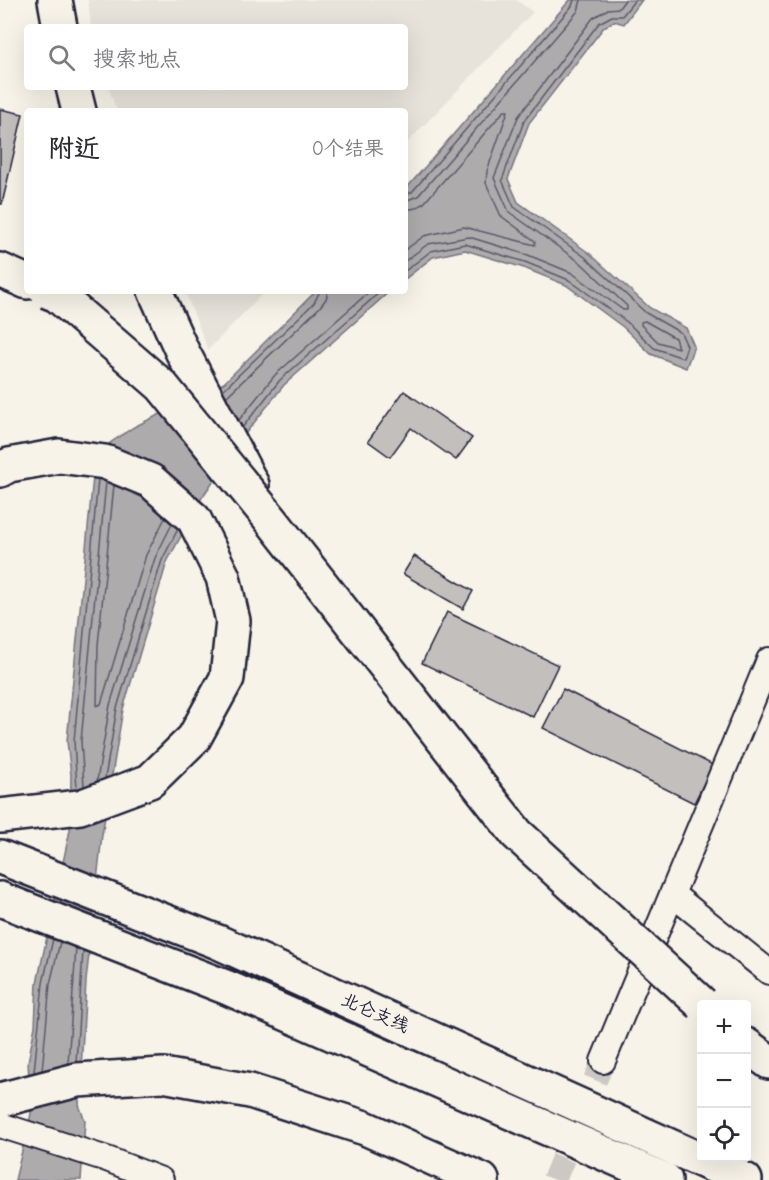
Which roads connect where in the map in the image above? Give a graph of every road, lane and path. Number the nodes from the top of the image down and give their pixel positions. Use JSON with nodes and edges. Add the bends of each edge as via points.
{"nodes":[{"id":1,"x":55,"y":0,"type":"edge"},
{"id":2,"x":59,"y":24,"type":"edge"},
{"id":3,"x":75,"y":90,"type":"edge"},
{"id":4,"x":78,"y":108,"type":"edge"},
{"id":5,"x":0,"y":270,"type":"edge"},
{"id":6,"x":24,"y":281,"type":"edge"},
{"id":7,"x":54,"y":294,"type":"edge"},
{"id":8,"x":155,"y":294,"type":"edge"},
{"id":9,"x":0,"y":470,"type":"edge"},
{"id":10,"x":272,"y":521,"type":"junction"},
{"id":11,"x":769,"y":660,"type":"edge"},
{"id":12,"x":3,"y":817,"type":"edge"},
{"id":13,"x":0,"y":857,"type":"edge"},
{"id":14,"x":672,"y":894,"type":"junction"},
{"id":15,"x":0,"y":899,"type":"edge"},
{"id":16,"x":769,"y":972,"type":"edge"},
{"id":17,"x":697,"y":1000,"type":"edge"},
{"id":18,"x":751,"y":1048,"type":"edge"},
{"id":19,"x":603,"y":1061,"type":"tunnel mouth"},
{"id":20,"x":769,"y":1062,"type":"edge"},
{"id":21,"x":0,"y":1100,"type":"edge"},
{"id":22,"x":0,"y":1125,"type":"edge"},
{"id":23,"x":161,"y":1180,"type":"edge"},
{"id":24,"x":482,"y":1180,"type":"edge"},
{"id":25,"x":665,"y":1180,"type":"edge"},
{"id":26,"x":745,"y":1180,"type":"edge"}],
"edges":[{"from":1,"to":2,"type":"highway"},
{"from":3,"to":4,"type":"highway"},
{"from":5,"to":6,"type":"highway"},
{"from":7,"to":10,"type":"highway","bridge":true,"via":[[162,386]]},
{"from":8,"to":10,"type":"highway","bridge":true},
{"from":9,"to":12,"type":"highway","via":[[59,456],[105,462],[151,481],[194,519],[223,577],[233,621],[227,678],[194,738],[150,780],[80,807]]},
{"from":10,"to":17,"type":"highway","bridge":true,"via":[[518,834]]},
{"from":11,"to":14,"type":"street"},
{"from":13,"to":26,"type":"highway","name":"北仑支线","via":[[218,942]]},
{"from":14,"to":16,"type":"street"},
{"from":14,"to":19,"type":"street"},
{"from":15,"to":25,"type":"highway","name":"北仑支线","via":[[228,988]]},
{"from":18,"to":20,"type":"highway"},
{"from":21,"to":24,"type":"highway","via":[[77,1080],[163,1075],[250,1091],[344,1122]]},
{"from":22,"to":23,"type":"street"}]}
